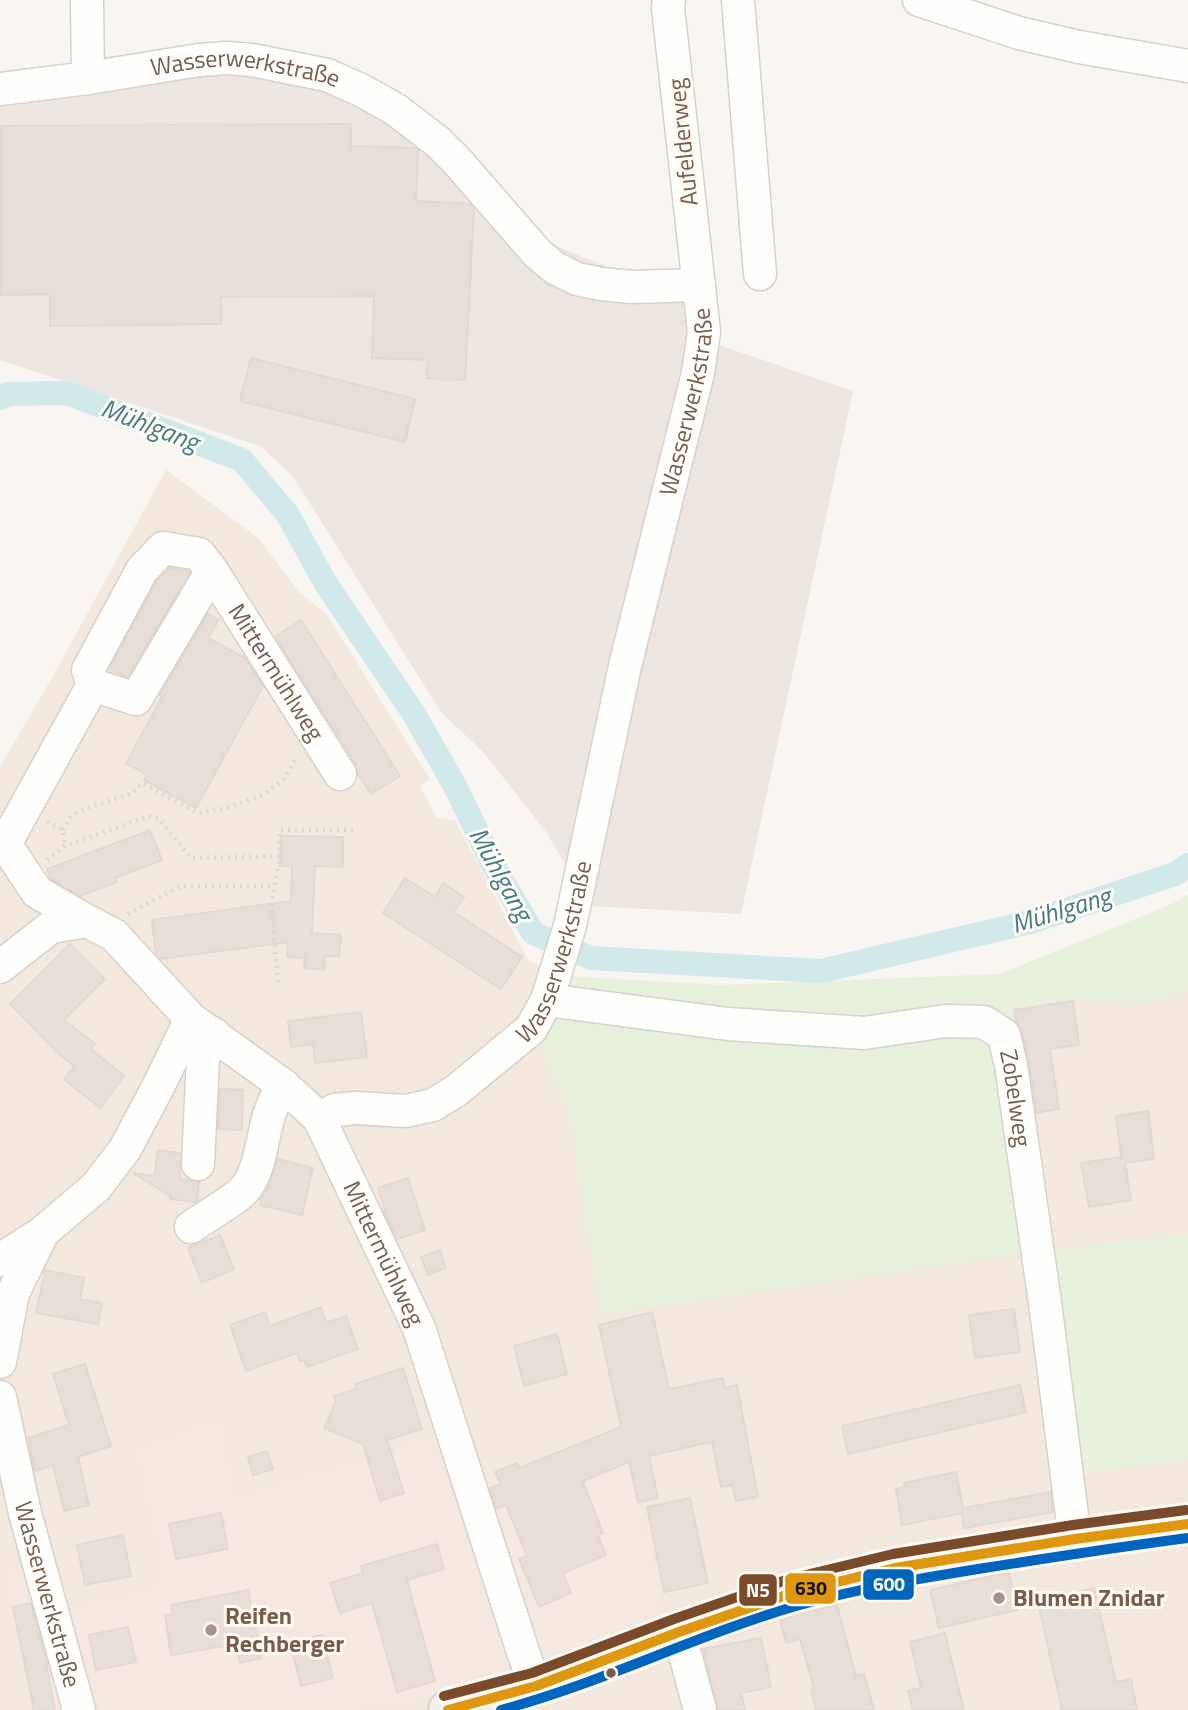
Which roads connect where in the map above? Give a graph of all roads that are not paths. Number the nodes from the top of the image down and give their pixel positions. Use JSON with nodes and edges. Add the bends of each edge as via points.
{"nodes":[{"id":1,"x":87,"y":0,"type":"edge"},
{"id":2,"x":669,"y":0,"type":"edge"},
{"id":3,"x":737,"y":0,"type":"edge"},
{"id":4,"x":919,"y":0,"type":"edge"},
{"id":5,"x":1188,"y":66,"type":"edge"},
{"id":6,"x":88,"y":78,"type":"junction"},
{"id":7,"x":0,"y":89,"type":"edge"},
{"id":8,"x":760,"y":274,"type":"dead end"},
{"id":9,"x":699,"y":285,"type":"junction"},
{"id":10,"x":212,"y":571,"type":"junction"},
{"id":11,"x":93,"y":685,"type":"junction"},
{"id":12,"x":340,"y":774,"type":"dead end"},
{"id":13,"x":94,"y":924,"type":"junction"},
{"id":14,"x":0,"y":967,"type":"edge"},
{"id":15,"x":551,"y":986,"type":"junction"},
{"id":16,"x":202,"y":1026,"type":"junction"},
{"id":17,"x":283,"y":1085,"type":"junction"},
{"id":18,"x":319,"y":1118,"type":"junction"},
{"id":19,"x":198,"y":1164,"type":"dead end"},
{"id":20,"x":191,"y":1227,"type":"dead end"},
{"id":21,"x":43,"y":1232,"type":"junction"},
{"id":22,"x":0,"y":1260,"type":"edge"},
{"id":23,"x":0,"y":1362,"type":"edge"},
{"id":24,"x":0,"y":1397,"type":"edge"},
{"id":25,"x":1188,"y":1524,"type":"edge"},
{"id":26,"x":1075,"y":1539,"type":"junction"},
{"id":27,"x":679,"y":1632,"type":"junction"},
{"id":28,"x":536,"y":1686,"type":"junction"},
{"id":29,"x":79,"y":1710,"type":"edge"},
{"id":30,"x":448,"y":1710,"type":"edge"},
{"id":31,"x":700,"y":1710,"type":"edge"}],
"edges":[{"from":1,"to":6,"type":"street"},
{"from":2,"to":9,"type":"street","name":"Aufelderweg"},
{"from":3,"to":8,"type":"street"},
{"from":4,"to":5,"type":"street","via":[[1019,33]]},
{"from":6,"to":7,"type":"street","name":"Wasserwerkstraße"},
{"from":6,"to":9,"type":"street","name":"Wasserwerkstraße","via":[[228,58],[327,75],[396,109],[438,142],[555,268],[601,284]]},
{"from":9,"to":15,"type":"street","name":"Wasserwerkstraße","via":[[704,332],[698,373],[625,666],[570,926]]},
{"from":10,"to":11,"type":"street","name":"Mittermühlweg","via":[[136,699]]},
{"from":10,"to":11,"type":"street","name":"Mittermühlweg","via":[[199,554],[163,548],[142,570],[88,670]]},
{"from":10,"to":12,"type":"street","name":"Mittermühlweg"},
{"from":11,"to":13,"type":"street","name":"Mittermühlweg","via":[[5,844],[37,892]]},
{"from":13,"to":14,"type":"street","via":[[51,927]]},
{"from":13,"to":16,"type":"street","name":"Mittermühlweg","via":[[114,934]]},
{"from":15,"to":18,"type":"street","name":"Wasserwerkstraße","via":[[531,1029],[433,1105],[406,1111],[335,1110]]},
{"from":15,"to":26,"type":"street","name":"Zobelweg","via":[[728,1024],[864,1033],[946,1021],[984,1023],[1004,1035]]},
{"from":16,"to":17,"type":"street","name":"Mittermühlweg"},
{"from":16,"to":19,"type":"street"},
{"from":16,"to":21,"type":"street","via":[[96,1187]]},
{"from":17,"to":18,"type":"street","name":"Mittermühlweg"},
{"from":17,"to":20,"type":"street","via":[[268,1116],[250,1181],[242,1192]]},
{"from":18,"to":28,"type":"street","name":"Mittermühlweg","via":[[419,1328]]},
{"from":21,"to":22,"type":"street"},
{"from":21,"to":23,"type":"street","via":[[13,1293]]},
{"from":24,"to":29,"type":"street","name":"Wasserwerkstraße","via":[[25,1513]]},
{"from":25,"to":26,"type":"main road"},
{"from":26,"to":27,"type":"main road","via":[[895,1568],[792,1593]]},
{"from":27,"to":28,"type":"main road"},
{"from":27,"to":31,"type":"street"},
{"from":28,"to":30,"type":"main road"}]}
